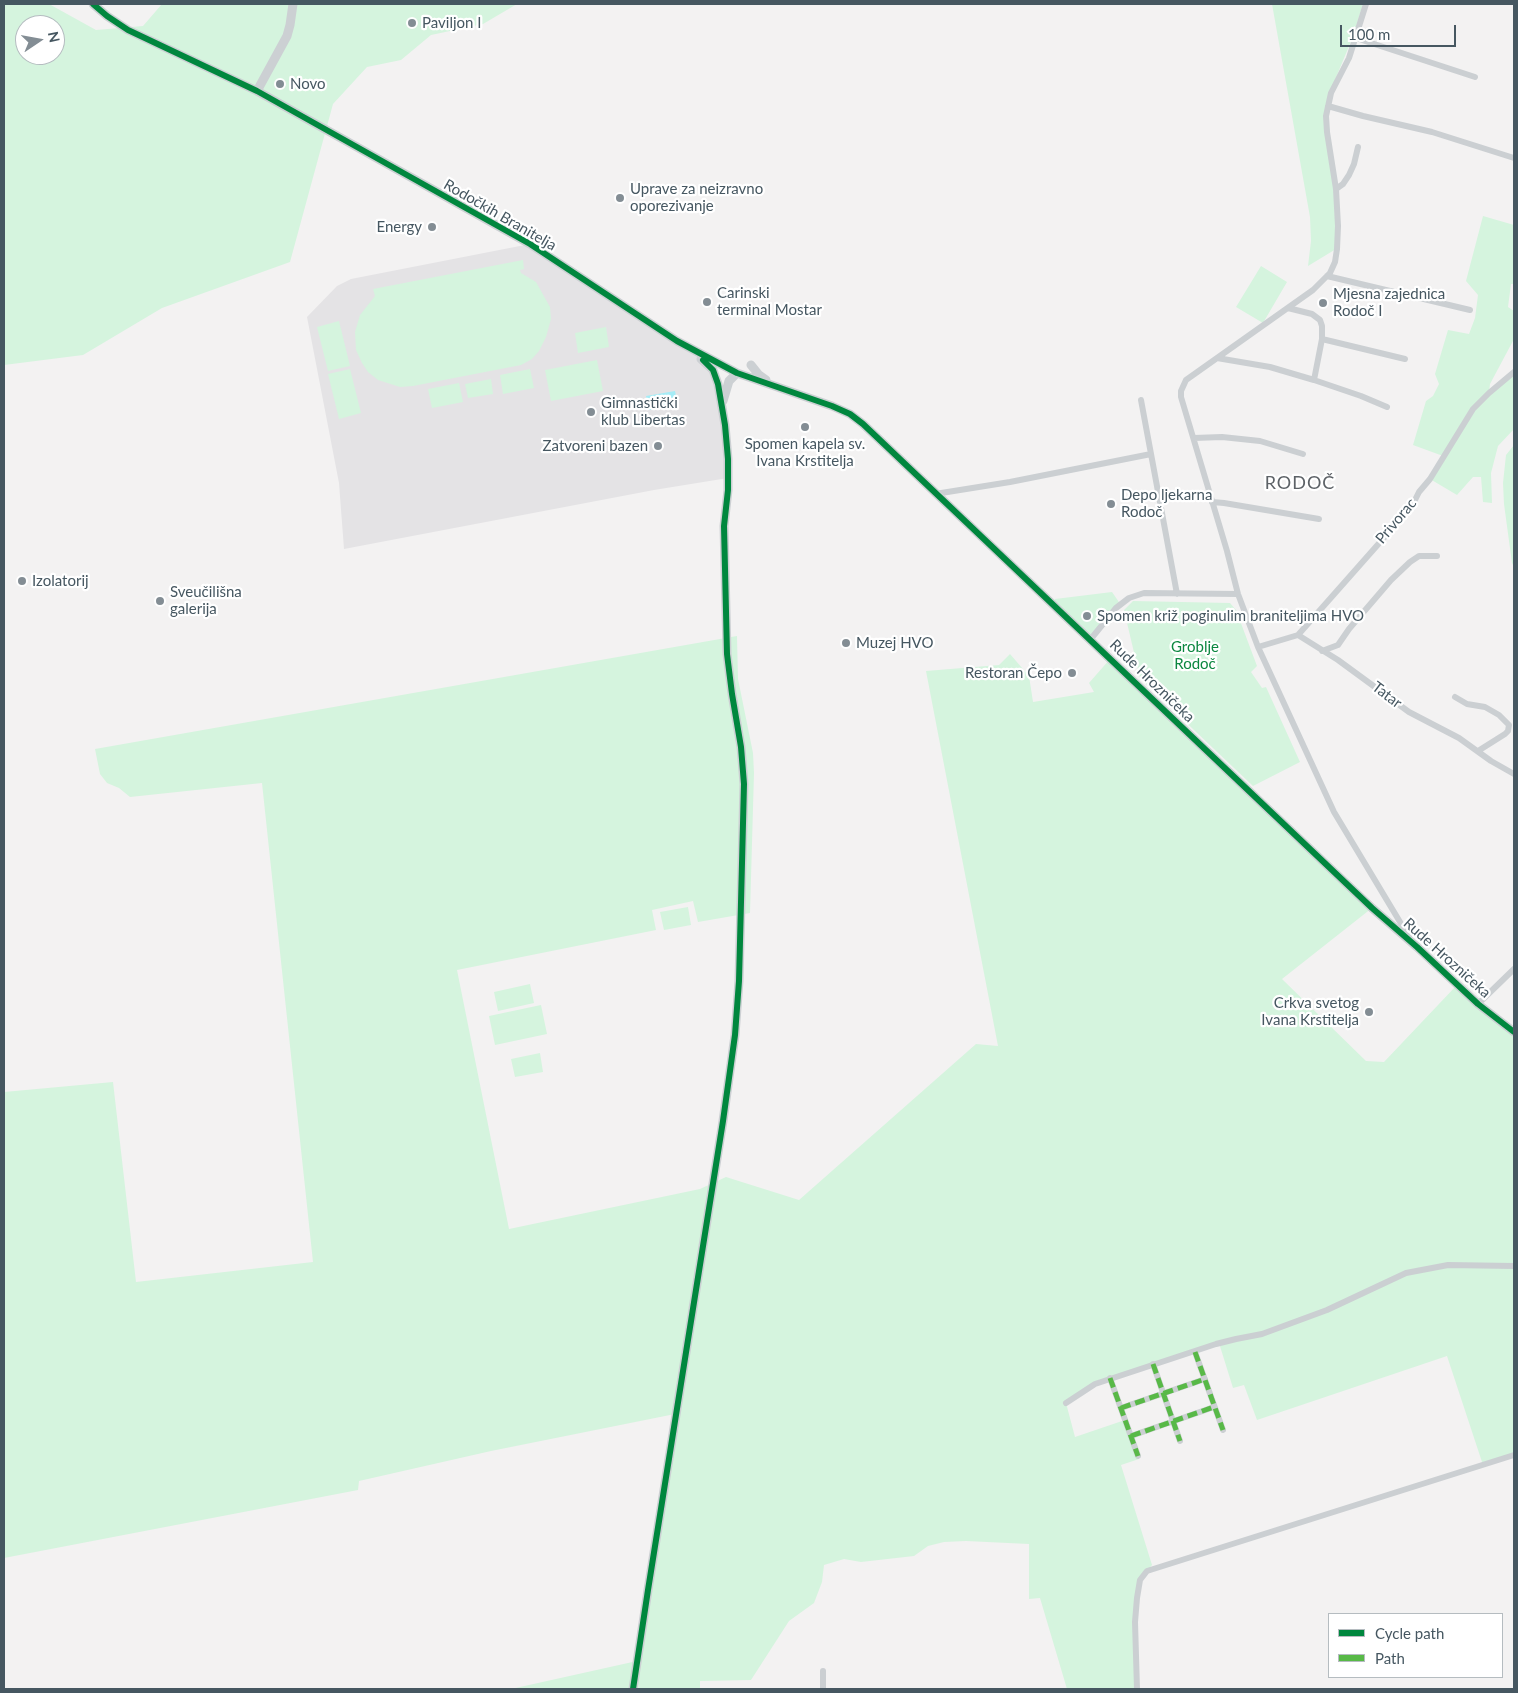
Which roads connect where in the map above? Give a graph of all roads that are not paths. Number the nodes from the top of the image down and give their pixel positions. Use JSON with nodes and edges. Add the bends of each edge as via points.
{"nodes":[{"id":1,"x":93,"y":4,"type":"edge"},
{"id":2,"x":293,"y":4,"type":"edge"},
{"id":3,"x":1366,"y":4,"type":"edge"},
{"id":4,"x":1356,"y":38,"type":"junction"},
{"id":5,"x":1475,"y":77,"type":"dead end"},
{"id":6,"x":257,"y":91,"type":"junction"},
{"id":7,"x":1328,"y":106,"type":"junction"},
{"id":8,"x":1358,"y":147,"type":"dead end"},
{"id":9,"x":1514,"y":158,"type":"edge"},
{"id":10,"x":1336,"y":189,"type":"junction"},
{"id":11,"x":1326,"y":276,"type":"junction"},
{"id":12,"x":1288,"y":308,"type":"junction"},
{"id":13,"x":1470,"y":310,"type":"dead end"},
{"id":14,"x":1322,"y":339,"type":"junction"},
{"id":15,"x":682,"y":344,"type":"junction"},
{"id":16,"x":1217,"y":358,"type":"junction"},
{"id":17,"x":1405,"y":359,"type":"dead end"},
{"id":18,"x":752,"y":365,"type":"dead end"},
{"id":19,"x":727,"y":368,"type":"junction"},
{"id":20,"x":1514,"y":372,"type":"edge"},
{"id":21,"x":737,"y":373,"type":"junction"},
{"id":22,"x":754,"y":379,"type":"joint"},
{"id":23,"x":1314,"y":380,"type":"junction"},
{"id":24,"x":718,"y":384,"type":"junction"},
{"id":25,"x":777,"y":387,"type":"junction"},
{"id":26,"x":1141,"y":400,"type":"dead end"},
{"id":27,"x":722,"y":406,"type":"junction"},
{"id":28,"x":1387,"y":407,"type":"dead end"},
{"id":29,"x":1194,"y":438,"type":"junction"},
{"id":30,"x":1151,"y":454,"type":"junction"},
{"id":31,"x":1303,"y":454,"type":"dead end"},
{"id":32,"x":935,"y":494,"type":"junction"},
{"id":33,"x":1212,"y":502,"type":"junction"},
{"id":34,"x":1319,"y":519,"type":"dead end"},
{"id":35,"x":1437,"y":556,"type":"dead end"},
{"id":36,"x":1177,"y":594,"type":"junction"},
{"id":37,"x":1238,"y":594,"type":"junction"},
{"id":38,"x":1298,"y":634,"type":"junction"},
{"id":39,"x":1090,"y":640,"type":"junction"},
{"id":40,"x":1258,"y":647,"type":"junction"},
{"id":41,"x":1322,"y":651,"type":"junction"},
{"id":42,"x":1455,"y":698,"type":"dead end"},
{"id":43,"x":1478,"y":751,"type":"junction"},
{"id":44,"x":1514,"y":774,"type":"edge"},
{"id":45,"x":1413,"y":944,"type":"junction"},
{"id":46,"x":1514,"y":969,"type":"edge"},
{"id":47,"x":1478,"y":1004,"type":"junction"},
{"id":48,"x":1514,"y":1032,"type":"edge"},
{"id":49,"x":1514,"y":1266,"type":"edge"},
{"id":50,"x":1195,"y":1352,"type":"junction"},
{"id":51,"x":1153,"y":1364,"type":"junction"},
{"id":52,"x":1110,"y":1378,"type":"junction"},
{"id":53,"x":1205,"y":1379,"type":"junction"},
{"id":54,"x":1163,"y":1393,"type":"junction"},
{"id":55,"x":1066,"y":1403,"type":"dead end"},
{"id":56,"x":1214,"y":1407,"type":"junction"},
{"id":57,"x":1121,"y":1408,"type":"junction"},
{"id":58,"x":1172,"y":1421,"type":"junction"},
{"id":59,"x":1223,"y":1430,"type":"dead end"},
{"id":60,"x":1131,"y":1436,"type":"junction"},
{"id":61,"x":1180,"y":1441,"type":"dead end"},
{"id":62,"x":1514,"y":1455,"type":"edge"},
{"id":63,"x":1138,"y":1456,"type":"dead end"},
{"id":64,"x":823,"y":1671,"type":"dead end"},
{"id":65,"x":633,"y":1689,"type":"edge"},
{"id":66,"x":823,"y":1689,"type":"edge"},
{"id":67,"x":1137,"y":1689,"type":"edge"}],
"edges":[{"from":1,"to":6,"type":"street","name":"Rodočkih Branitelja","via":[[128,30]]},
{"from":2,"to":6,"type":"street","via":[[287,36]]},
{"from":3,"to":4,"type":"street"},
{"from":4,"to":5,"type":"street"},
{"from":4,"to":7,"type":"street"},
{"from":6,"to":15,"type":"street","name":"Rodočkih Branitelja","via":[[530,244]]},
{"from":7,"to":9,"type":"street","via":[[1432,132]]},
{"from":7,"to":10,"type":"street","via":[[1327,132]]},
{"from":8,"to":10,"type":"street","via":[[1349,175]]},
{"from":10,"to":11,"type":"street","via":[[1337,250],[1335,262]]},
{"from":11,"to":12,"type":"street"},
{"from":11,"to":13,"type":"street"},
{"from":12,"to":14,"type":"street","via":[[1317,317],[1322,326]]},
{"from":12,"to":16,"type":"street"},
{"from":14,"to":17,"type":"street"},
{"from":14,"to":23,"type":"street"},
{"from":15,"to":19,"type":"street","name":"Rodočkih Branitelja"},
{"from":15,"to":24,"type":"street","via":[[708,364]]},
{"from":16,"to":23,"type":"street","via":[[1270,367]]},
{"from":16,"to":29,"type":"street","via":[[1183,385],[1181,397]]},
{"from":18,"to":25,"type":"street"},
{"from":19,"to":21,"type":"street","name":"Rodočkih Branitelja"},
{"from":19,"to":24,"type":"street"},
{"from":20,"to":38,"type":"street","name":"Privorac","via":[[1473,409],[1412,506]]},
{"from":21,"to":22,"type":"street","name":"Rodočkih Branitelja"},
{"from":21,"to":27,"type":"street","via":[[729,381]]},
{"from":22,"to":25,"type":"street","name":"Rude Hrozničeka"},
{"from":23,"to":28,"type":"street"},
{"from":24,"to":27,"type":"street"},
{"from":25,"to":32,"type":"street","name":"Rude Hrozničeka","via":[[850,414]]},
{"from":26,"to":30,"type":"street"},
{"from":27,"to":65,"type":"street","via":[[728,459],[724,554],[727,654],[744,784],[737,1008],[723,1121]]},
{"from":29,"to":31,"type":"street","via":[[1222,436],[1260,441]]},
{"from":29,"to":33,"type":"street"},
{"from":30,"to":32,"type":"street"},
{"from":30,"to":36,"type":"street"},
{"from":32,"to":39,"type":"street","name":"Rude Hrozničeka"},
{"from":33,"to":34,"type":"street"},
{"from":33,"to":37,"type":"street"},
{"from":35,"to":41,"type":"street","via":[[1419,556],[1410,562],[1391,580],[1338,645]]},
{"from":36,"to":37,"type":"street"},
{"from":36,"to":39,"type":"street","via":[[1144,593],[1129,598],[1116,608]]},
{"from":37,"to":40,"type":"street"},
{"from":38,"to":40,"type":"street"},
{"from":38,"to":41,"type":"street","name":"Tatar"},
{"from":39,"to":45,"type":"street","name":"Rude Hrozničeka"},
{"from":40,"to":45,"type":"street","via":[[1334,812]]},
{"from":41,"to":43,"type":"street","name":"Tatar","via":[[1409,712]]},
{"from":42,"to":43,"type":"street","via":[[1485,707],[1509,725],[1505,734]]},
{"from":43,"to":44,"type":"street","name":"Tatar"},
{"from":45,"to":47,"type":"street","name":"Rude Hrozničeka"},
{"from":46,"to":47,"type":"street","name":"Rude Hrozničeka"},
{"from":47,"to":48,"type":"street","name":"Rude Hrozničeka"},
{"from":49,"to":50,"type":"street","via":[[1448,1264],[1406,1273],[1328,1310],[1270,1332]]},
{"from":50,"to":51,"type":"street"},
{"from":50,"to":53,"type":"street"},
{"from":51,"to":52,"type":"street"},
{"from":51,"to":54,"type":"street"},
{"from":52,"to":55,"type":"street"},
{"from":52,"to":57,"type":"street"},
{"from":53,"to":54,"type":"street"},
{"from":53,"to":56,"type":"street"},
{"from":54,"to":57,"type":"street"},
{"from":54,"to":58,"type":"street"},
{"from":56,"to":58,"type":"street"},
{"from":56,"to":59,"type":"street"},
{"from":57,"to":60,"type":"street"},
{"from":58,"to":60,"type":"street"},
{"from":58,"to":61,"type":"street"},
{"from":60,"to":63,"type":"street"},
{"from":62,"to":67,"type":"street","via":[[1147,1572],[1140,1580],[1137,1598]]},
{"from":64,"to":66,"type":"street"}]}
